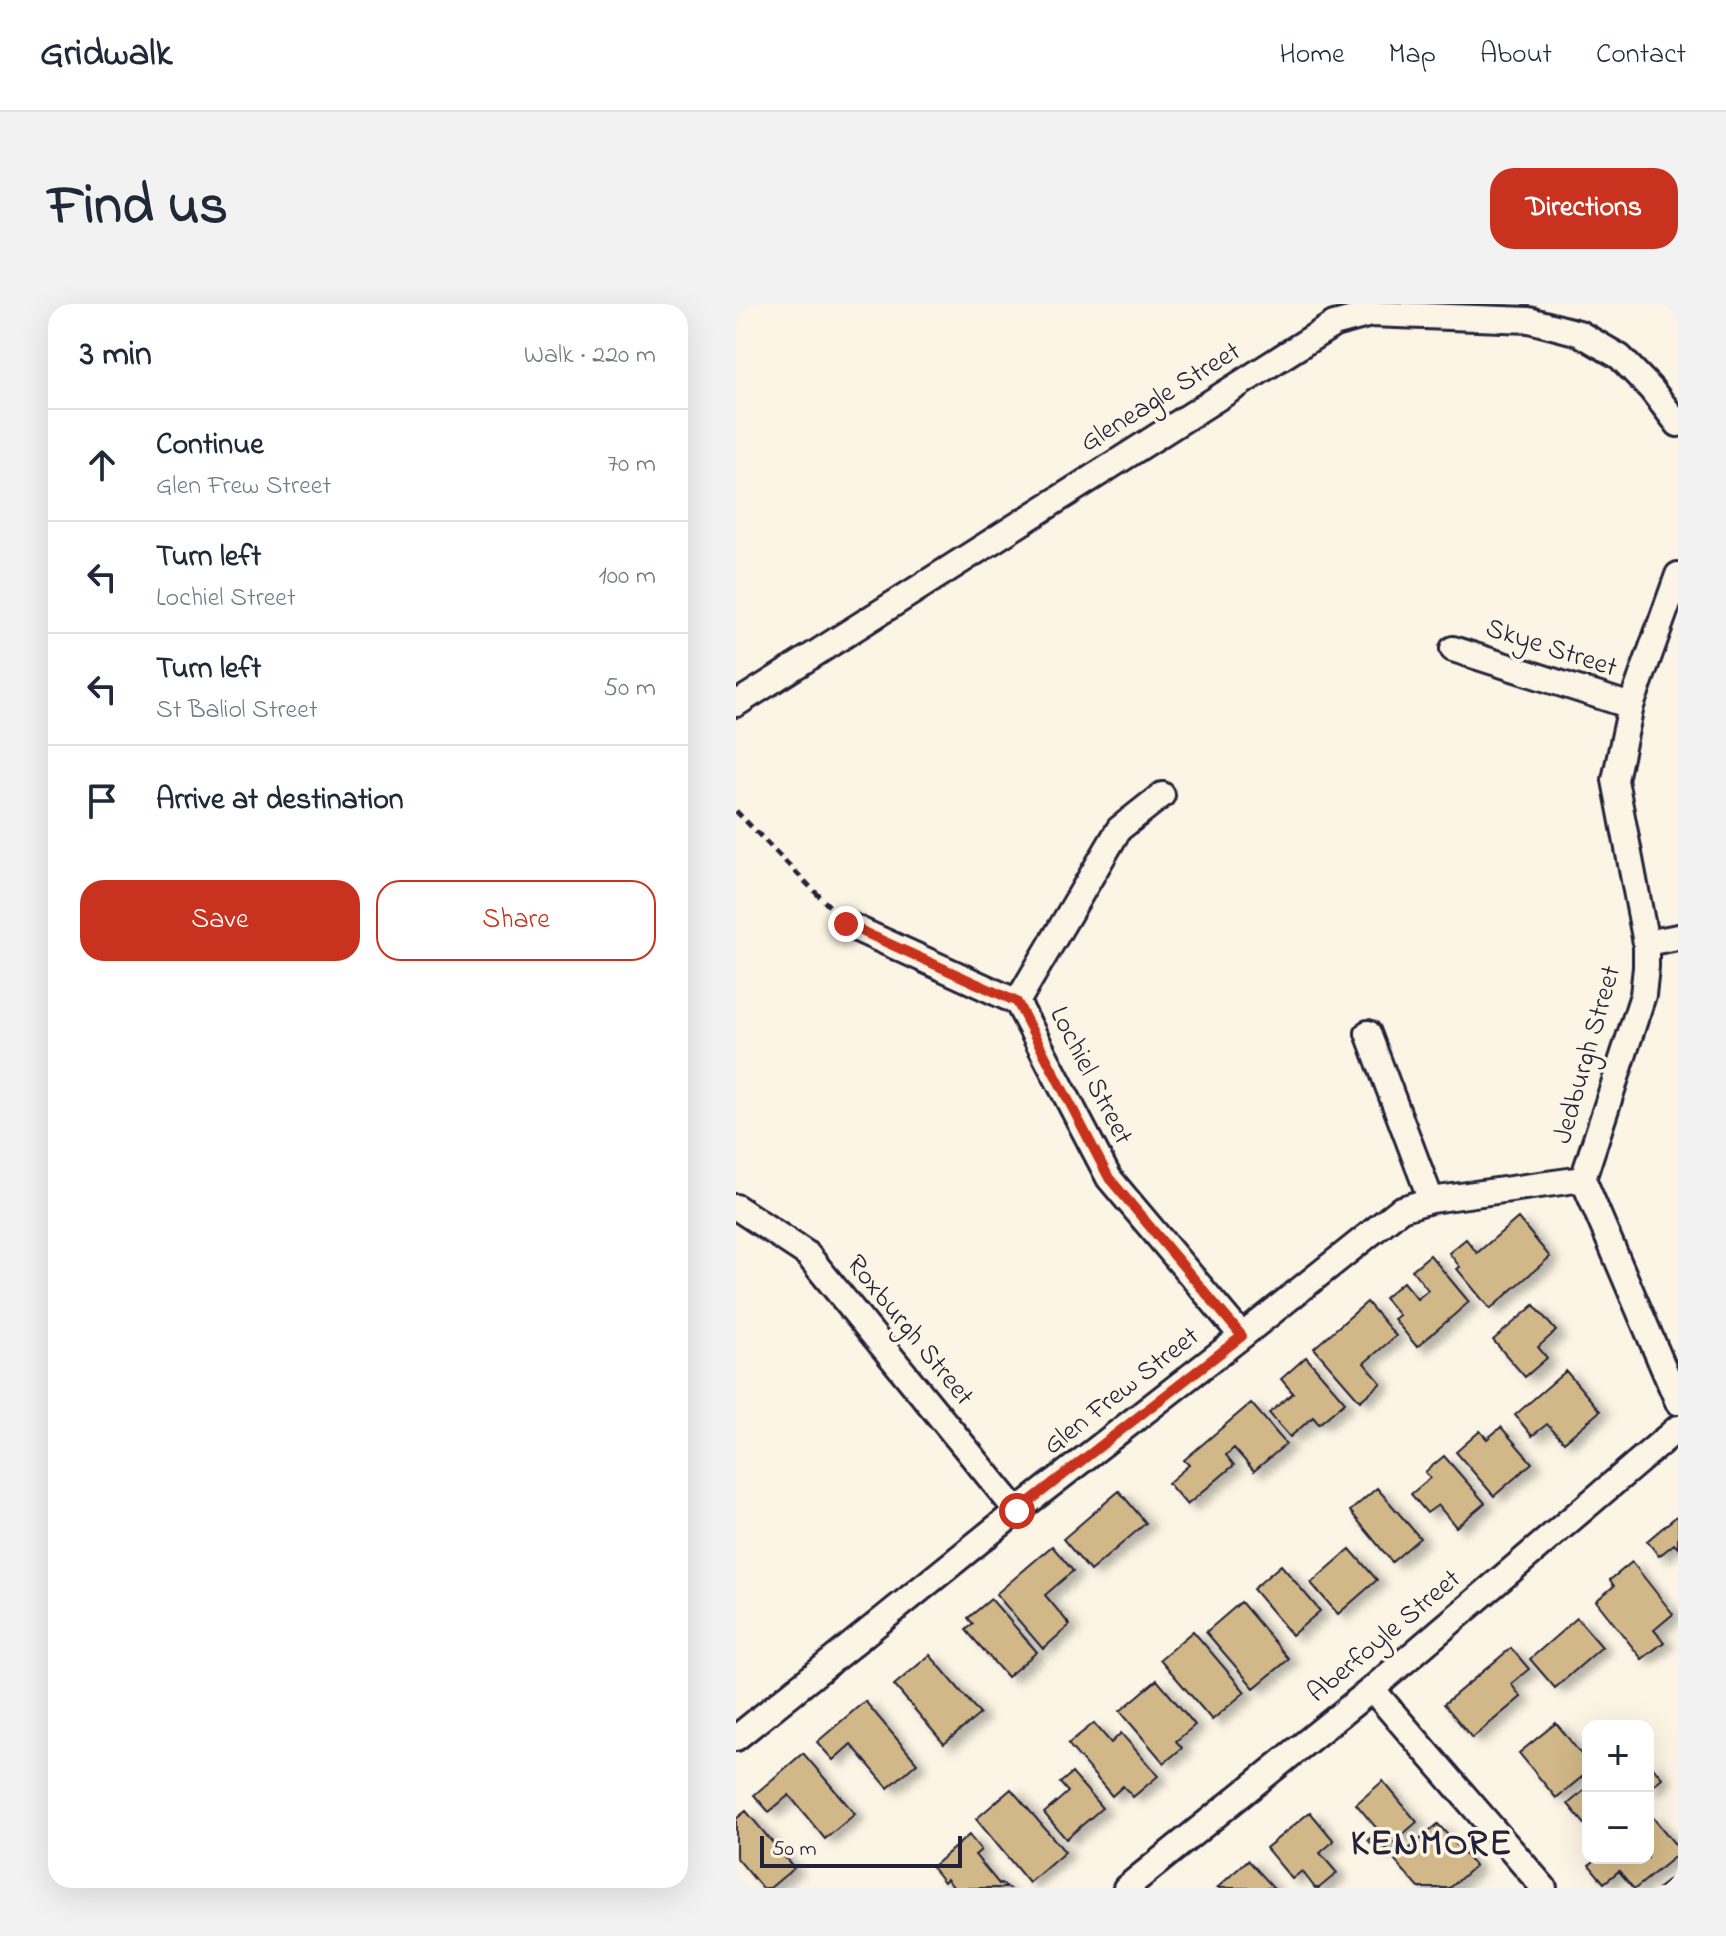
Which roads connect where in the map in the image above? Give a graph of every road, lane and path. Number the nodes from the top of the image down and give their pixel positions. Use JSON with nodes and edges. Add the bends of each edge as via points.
{"nodes":[{"id":1,"x":1678,"y":424,"type":"edge"},
{"id":2,"x":1678,"y":575,"type":"edge"},
{"id":3,"x":1453,"y":649,"type":"dead end"},
{"id":4,"x":736,"y":704,"type":"edge"},
{"id":5,"x":1631,"y":706,"type":"junction"},
{"id":6,"x":1162,"y":795,"type":"dead end"},
{"id":7,"x":736,"y":811,"type":"edge"},
{"id":8,"x":846,"y":924,"type":"joint"},
{"id":9,"x":1678,"y":937,"type":"edge"},
{"id":10,"x":1646,"y":943,"type":"junction"},
{"id":11,"x":1017,"y":1002,"type":"junction"},
{"id":12,"x":1368,"y":1033,"type":"dead end"},
{"id":13,"x":1583,"y":1179,"type":"junction"},
{"id":14,"x":1431,"y":1200,"type":"junction"},
{"id":15,"x":736,"y":1207,"type":"edge"},
{"id":16,"x":1242,"y":1336,"type":"junction"},
{"id":17,"x":1678,"y":1402,"type":"edge"},
{"id":18,"x":1678,"y":1428,"type":"edge"},
{"id":19,"x":1017,"y":1511,"type":"junction"},
{"id":20,"x":1372,"y":1689,"type":"junction"},
{"id":21,"x":739,"y":1730,"type":"edge"},
{"id":22,"x":1126,"y":1888,"type":"edge"},
{"id":23,"x":1544,"y":1888,"type":"edge"}],
"edges":[{"from":1,"to":4,"type":"street","name":"Gleneagle Street","via":[[1620,357],[1579,333],[1529,320],[1371,314],[1334,324]]},
{"from":2,"to":5,"type":"street","name":"Jedburgh Street"},
{"from":3,"to":5,"type":"street","name":"Skye Street"},
{"from":5,"to":10,"type":"street","name":"Jedburgh Street","via":[[1615,780]]},
{"from":6,"to":11,"type":"street","name":"Lochiel Street","via":[[1119,829]]},
{"from":7,"to":8,"type":"path"},
{"from":8,"to":11,"type":"street"},
{"from":9,"to":10,"type":"street"},
{"from":10,"to":13,"type":"street","name":"Jedburgh Street","via":[[1643,995]]},
{"from":11,"to":16,"type":"street","name":"Lochiel Street","via":[[1109,1178]]},
{"from":12,"to":14,"type":"street"},
{"from":13,"to":14,"type":"street","name":"Glen Frew Street"},
{"from":13,"to":17,"type":"street"},
{"from":14,"to":16,"type":"street","name":"Glen Frew Street","via":[[1401,1209]]},
{"from":15,"to":19,"type":"street","name":"Roxburgh Street","via":[[807,1254]]},
{"from":16,"to":19,"type":"street","name":"Glen Frew Street"},
{"from":18,"to":20,"type":"street","name":"Aberfoyle Street"},
{"from":19,"to":21,"type":"street","name":"Glen Frew Street"},
{"from":20,"to":22,"type":"street","name":"Aberfoyle Street"},
{"from":20,"to":23,"type":"street"}]}
